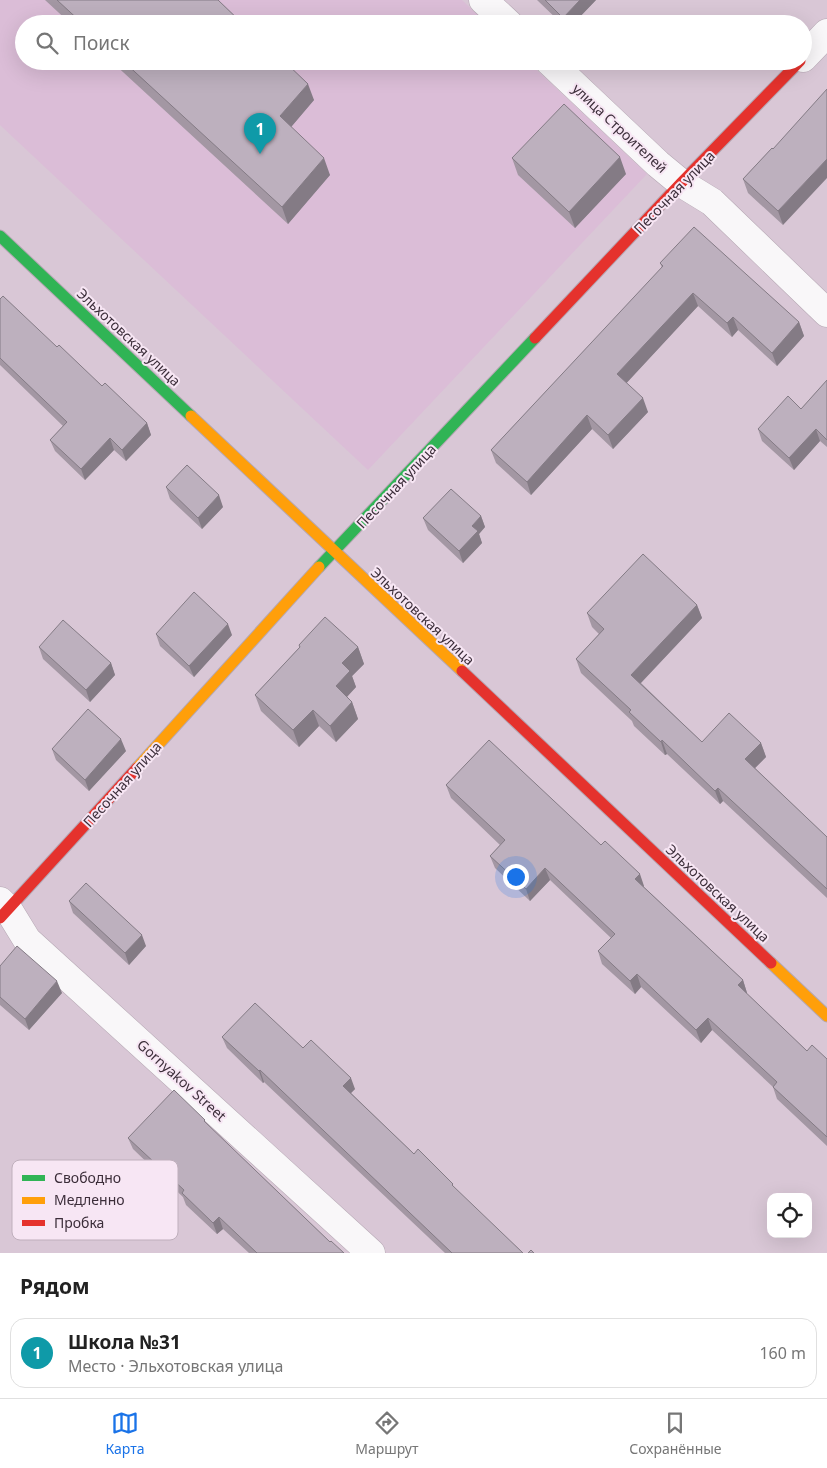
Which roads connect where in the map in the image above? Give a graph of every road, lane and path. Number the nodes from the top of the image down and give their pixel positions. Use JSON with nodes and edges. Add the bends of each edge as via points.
{"nodes":[{"id":1,"x":484,"y":0,"type":"edge"},
{"id":2,"x":500,"y":15,"type":"edge"},
{"id":3,"x":827,"y":33,"type":"edge"},
{"id":4,"x":812,"y":49,"type":"edge"},
{"id":5,"x":558,"y":70,"type":"edge"},
{"id":6,"x":791,"y":70,"type":"edge"},
{"id":7,"x":681,"y":183,"type":"junction"},
{"id":8,"x":0,"y":236,"type":"edge"},
{"id":9,"x":827,"y":313,"type":"edge"},
{"id":10,"x":333,"y":552,"type":"junction"},
{"id":11,"x":3,"y":909,"type":"edge"},
{"id":12,"x":827,"y":1016,"type":"edge"},
{"id":13,"x":371,"y":1253,"type":"edge"}],
"edges":[{"from":1,"to":2,"type":"street"},
{"from":3,"to":4,"type":"street"},
{"from":5,"to":7,"type":"street","name":"улица Строителей"},
{"from":6,"to":7,"type":"street","name":"Песочная улица"},
{"from":7,"to":9,"type":"street","name":"улица Строителей","via":[[712,202]]},
{"from":7,"to":10,"type":"street","name":"Песочная улица"},
{"from":8,"to":10,"type":"street","name":"Эльхотовская улица"},
{"from":10,"to":11,"type":"street","name":"Песочная улица"},
{"from":10,"to":12,"type":"street","name":"Эльхотовская улица"},
{"from":11,"to":13,"type":"street","name":"Gornyakov Street","via":[[27,940]]}]}
